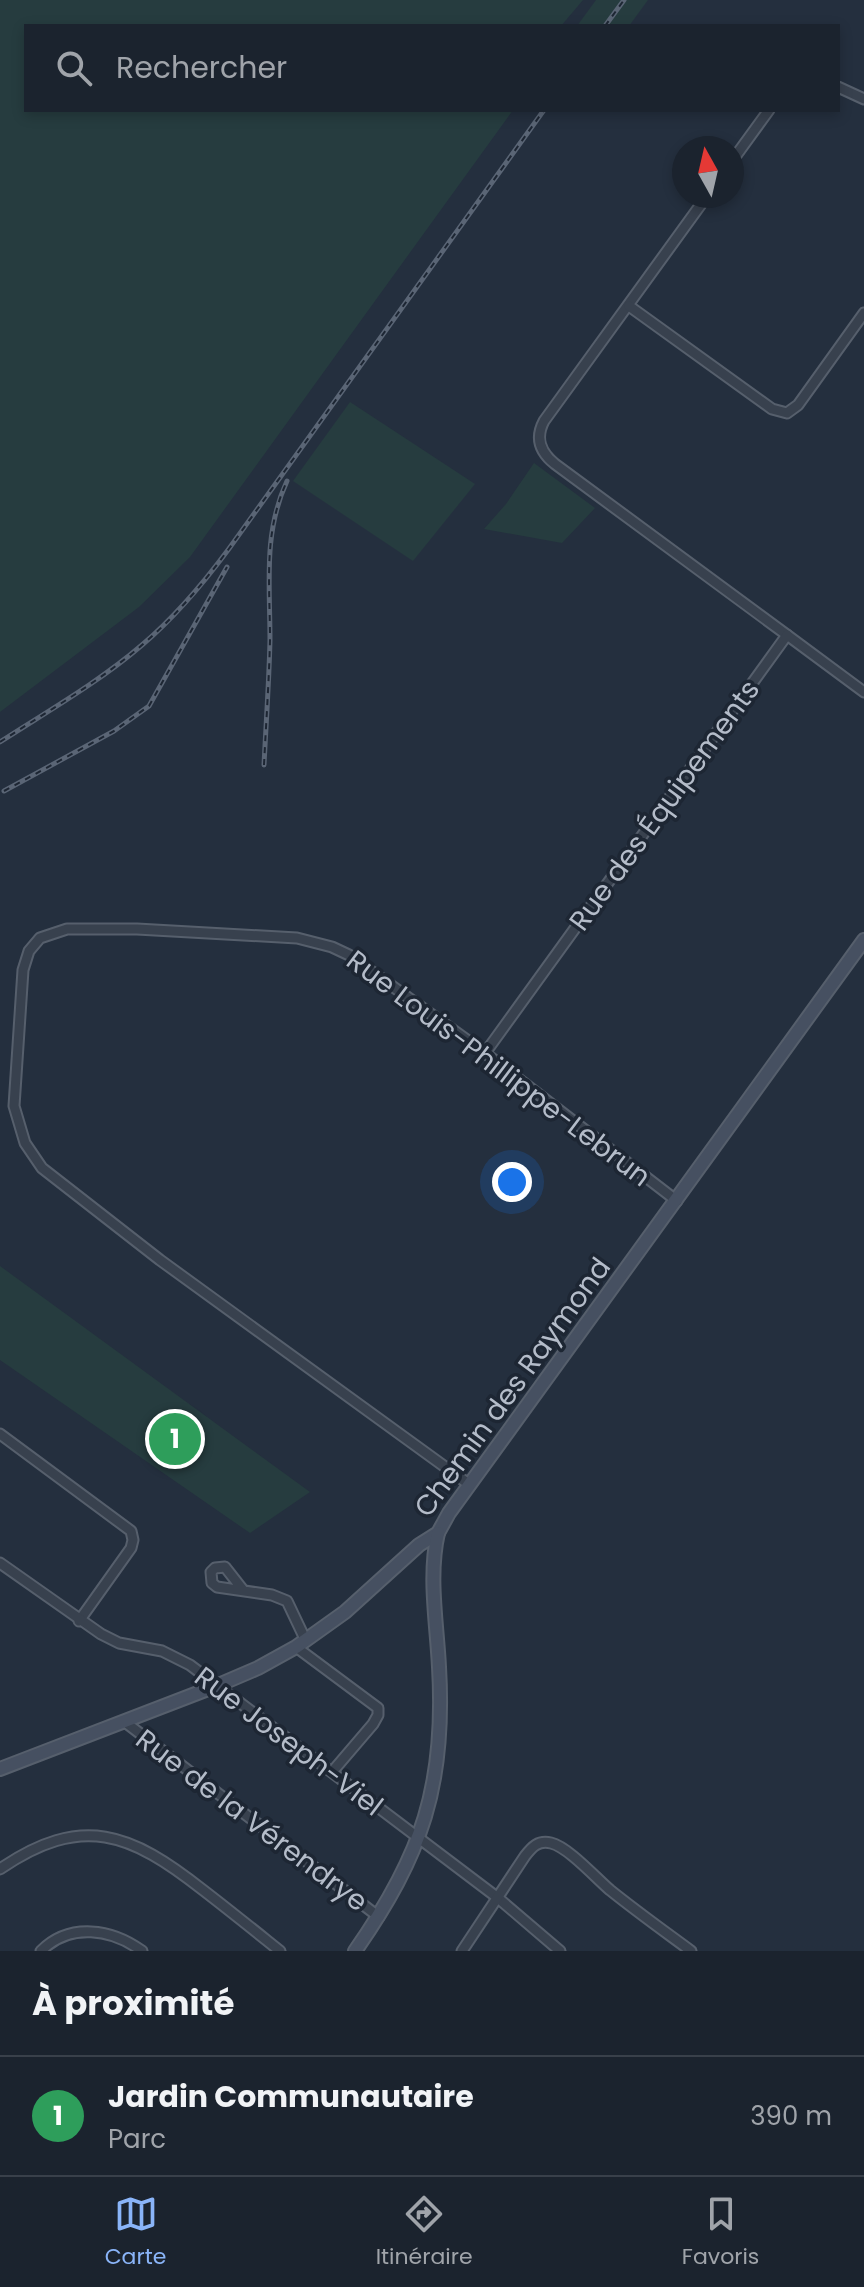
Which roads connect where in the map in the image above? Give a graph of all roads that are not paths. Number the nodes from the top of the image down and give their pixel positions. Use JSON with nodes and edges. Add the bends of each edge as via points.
{"nodes":[{"id":1,"x":840,"y":88,"type":"edge"},
{"id":2,"x":864,"y":99,"type":"edge"},
{"id":3,"x":768,"y":112,"type":"edge"},
{"id":4,"x":744,"y":144,"type":"edge"},
{"id":5,"x":698,"y":208,"type":"edge"},
{"id":6,"x":629,"y":306,"type":"junction"},
{"id":7,"x":864,"y":313,"type":"edge"},
{"id":8,"x":787,"y":635,"type":"junction"},
{"id":9,"x":864,"y":692,"type":"edge"},
{"id":10,"x":864,"y":940,"type":"edge"},
{"id":11,"x":485,"y":1053,"type":"junction"},
{"id":12,"x":677,"y":1201,"type":"junction"},
{"id":13,"x":0,"y":1434,"type":"edge"},
{"id":14,"x":470,"y":1485,"type":"junction"},
{"id":15,"x":438,"y":1533,"type":"junction"},
{"id":16,"x":0,"y":1563,"type":"edge"},
{"id":17,"x":243,"y":1590,"type":"dead end"},
{"id":18,"x":79,"y":1621,"type":"junction"},
{"id":19,"x":301,"y":1644,"type":"junction"},
{"id":20,"x":216,"y":1686,"type":"junction"},
{"id":21,"x":125,"y":1722,"type":"junction"},
{"id":22,"x":0,"y":1769,"type":"edge"},
{"id":23,"x":332,"y":1772,"type":"junction"},
{"id":24,"x":419,"y":1840,"type":"junction"},
{"id":25,"x":0,"y":1869,"type":"edge"},
{"id":26,"x":498,"y":1898,"type":"junction"},
{"id":27,"x":379,"y":1917,"type":"junction"},
{"id":28,"x":41,"y":1951,"type":"edge"},
{"id":29,"x":142,"y":1951,"type":"edge"},
{"id":30,"x":280,"y":1951,"type":"edge"},
{"id":31,"x":355,"y":1951,"type":"edge"},
{"id":32,"x":462,"y":1951,"type":"edge"},
{"id":33,"x":559,"y":1951,"type":"edge"},
{"id":34,"x":691,"y":1951,"type":"edge"}],
"edges":[{"from":1,"to":2,"type":"street"},
{"from":3,"to":4,"type":"street"},
{"from":5,"to":6,"type":"street"},
{"from":6,"to":7,"type":"street","via":[[772,409],[787,413]]},
{"from":6,"to":8,"type":"street","via":[[544,421],[541,447],[572,476]]},
{"from":8,"to":9,"type":"street"},
{"from":8,"to":11,"type":"street","name":"Rue des Équipements"},
{"from":10,"to":12,"type":"street","name":"Chemin des Raymond"},
{"from":11,"to":12,"type":"street","name":"Rue Louis-Phillippe-Lebrun"},
{"from":11,"to":14,"type":"street","name":"Rue Louis-Phillippe-Lebrun","via":[[349,955],[316,941],[67,929],[40,938],[29,951],[14,1080],[19,1127],[42,1168]]},
{"from":12,"to":14,"type":"street","name":"Chemin des Raymond"},
{"from":13,"to":18,"type":"street","via":[[131,1531],[131,1548]]},
{"from":14,"to":15,"type":"street","name":"Chemin des Raymond"},
{"from":15,"to":19,"type":"street","name":"Chemin des Raymond"},
{"from":15,"to":24,"type":"street","via":[[434,1568],[440,1724],[432,1793]]},
{"from":16,"to":18,"type":"street","name":"Rue Joseph-Viel"},
{"from":17,"to":19,"type":"street","via":[[287,1601]]},
{"from":18,"to":20,"type":"street","name":"Rue Joseph-Viel","via":[[119,1643],[162,1651]]},
{"from":19,"to":20,"type":"street","name":"Chemin des Raymond"},
{"from":19,"to":23,"type":"street","via":[[378,1708],[373,1724]]},
{"from":20,"to":21,"type":"street","name":"Chemin des Raymond"},
{"from":20,"to":23,"type":"street","name":"Rue Joseph-Viel"},
{"from":21,"to":22,"type":"street","name":"Chemin des Raymond"},
{"from":21,"to":27,"type":"street","name":"Rue de la Vérendrye"},
{"from":23,"to":24,"type":"street","name":"Rue Joseph-Viel"},
{"from":24,"to":26,"type":"street","name":"Rue Joseph-Viel"},
{"from":24,"to":27,"type":"street"},
{"from":25,"to":30,"type":"street","via":[[64,1838],[123,1840],[179,1871]]},
{"from":26,"to":32,"type":"street"},
{"from":26,"to":33,"type":"street","name":"Rue Joseph-Viel"},
{"from":26,"to":34,"type":"street","via":[[532,1847],[548,1842]]},
{"from":27,"to":31,"type":"street"},
{"from":28,"to":29,"type":"street","via":[[61,1936],[86,1931],[115,1935]]}]}
